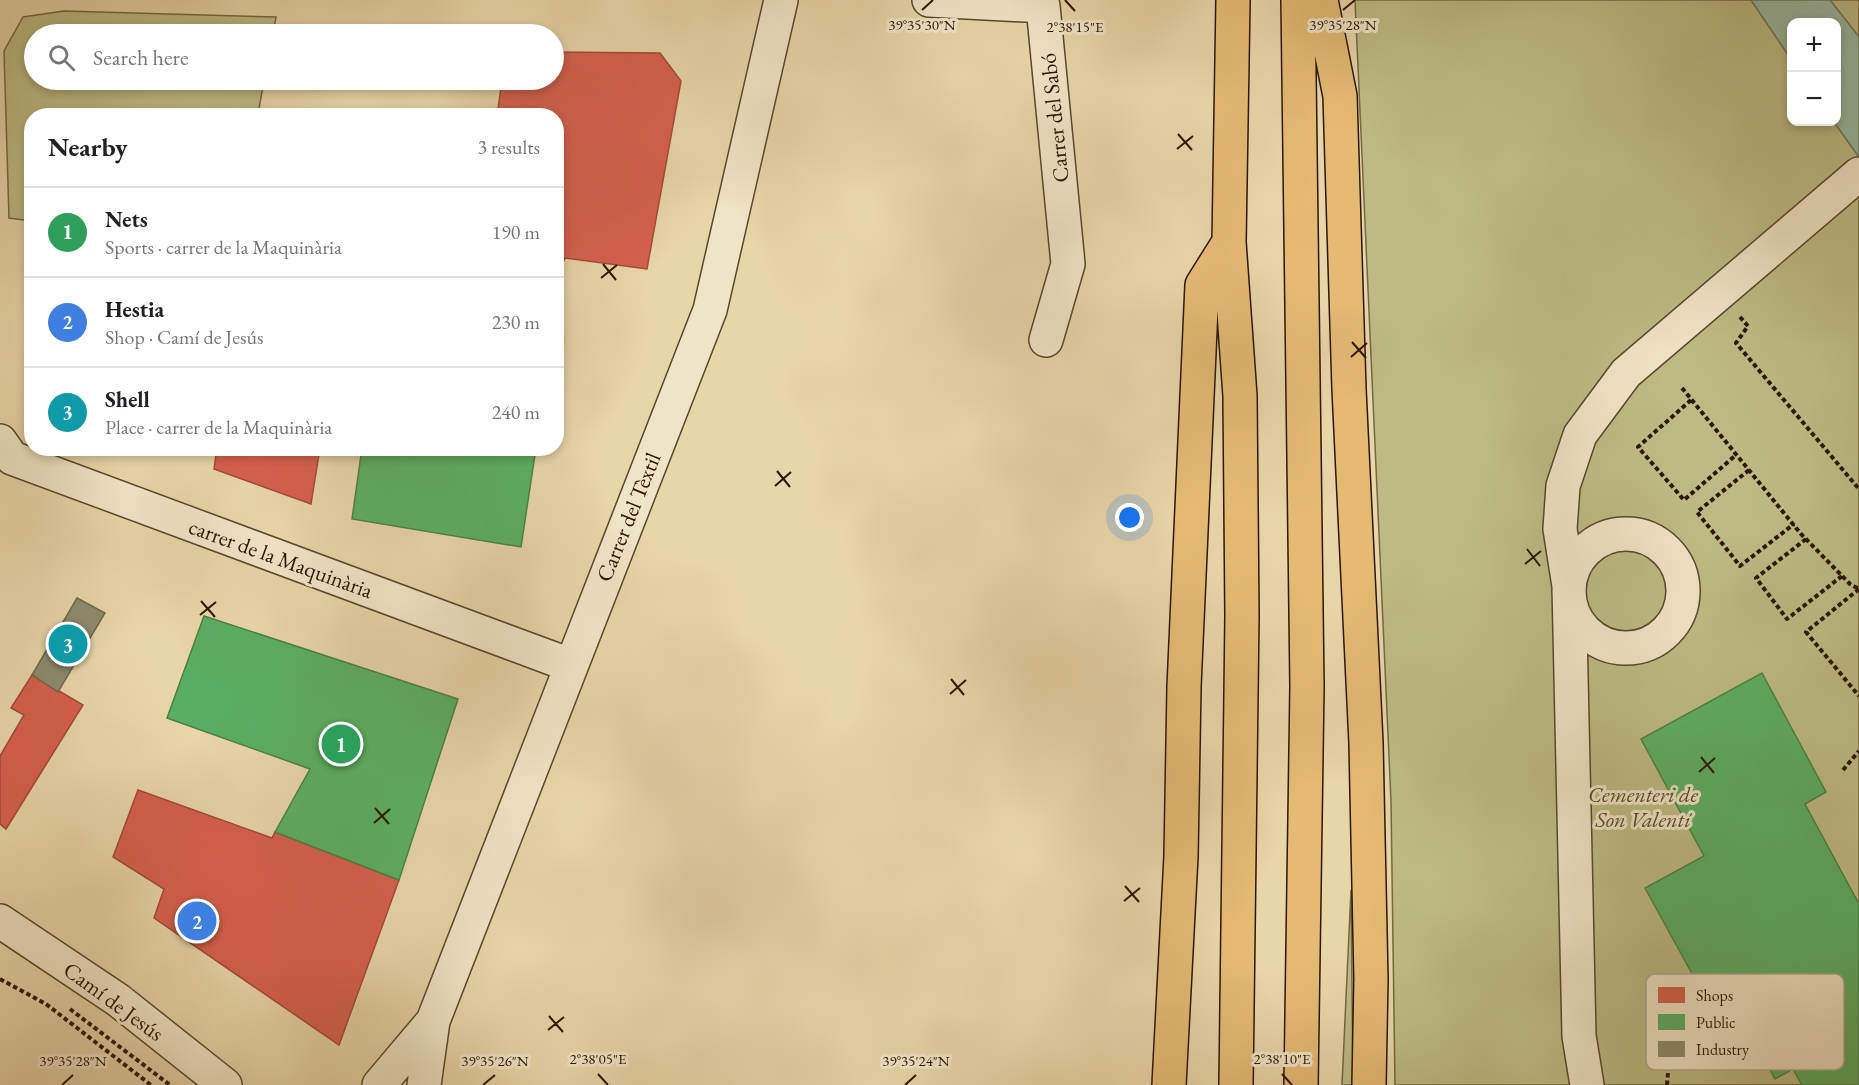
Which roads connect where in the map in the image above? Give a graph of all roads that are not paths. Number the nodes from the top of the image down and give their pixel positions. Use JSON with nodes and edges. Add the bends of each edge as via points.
{"nodes":[{"id":1,"x":780,"y":0,"type":"edge"},
{"id":2,"x":929,"y":0,"type":"edge"},
{"id":3,"x":1233,"y":0,"type":"edge"},
{"id":4,"x":1298,"y":0,"type":"edge"},
{"id":5,"x":1321,"y":0,"type":"edge"},
{"id":6,"x":1856,"y":176,"type":"edge"},
{"id":7,"x":1229,"y":242,"type":"junction"},
{"id":8,"x":1046,"y":340,"type":"dead end"},
{"id":9,"x":0,"y":441,"type":"edge"},
{"id":10,"x":570,"y":665,"type":"junction"},
{"id":11,"x":0,"y":921,"type":"edge"},
{"id":12,"x":433,"y":1021,"type":"junction"},
{"id":13,"x":225,"y":1085,"type":"edge"},
{"id":14,"x":380,"y":1085,"type":"edge"},
{"id":15,"x":424,"y":1085,"type":"edge"},
{"id":16,"x":1169,"y":1085,"type":"edge"},
{"id":17,"x":1236,"y":1085,"type":"edge"},
{"id":18,"x":1301,"y":1085,"type":"edge"},
{"id":19,"x":1369,"y":1085,"type":"edge"},
{"id":20,"x":1587,"y":1085,"type":"edge"}],
"edges":[{"from":1,"to":10,"type":"street","name":"Carrer del Tèxtil","via":[[710,310]]},
{"from":2,"to":8,"type":"street","name":"Carrer del Sabó","via":[[1043,6],[1068,264]]},
{"from":3,"to":7,"type":"highway"},
{"from":4,"to":18,"type":"highway","via":[[1307,641]]},
{"from":5,"to":19,"type":"highway","via":[[1340,96],[1366,743]]},
{"from":6,"to":20,"type":"street","via":[[1626,373],[1580,435],[1563,486],[1560,529],[1569,586],[1579,1036]]},
{"from":7,"to":16,"type":"highway","via":[[1202,285]]},
{"from":7,"to":17,"type":"highway","via":[[1240,396]]},
{"from":9,"to":10,"type":"street","name":"carrer de la Maquinària","via":[[12,459]]},
{"from":10,"to":12,"type":"street","name":"Carrer del Tèxtil"},
{"from":11,"to":13,"type":"street","name":"Camí de Jesús","via":[[118,1000]]},
{"from":12,"to":14,"type":"street"},
{"from":12,"to":15,"type":"street"}]}
